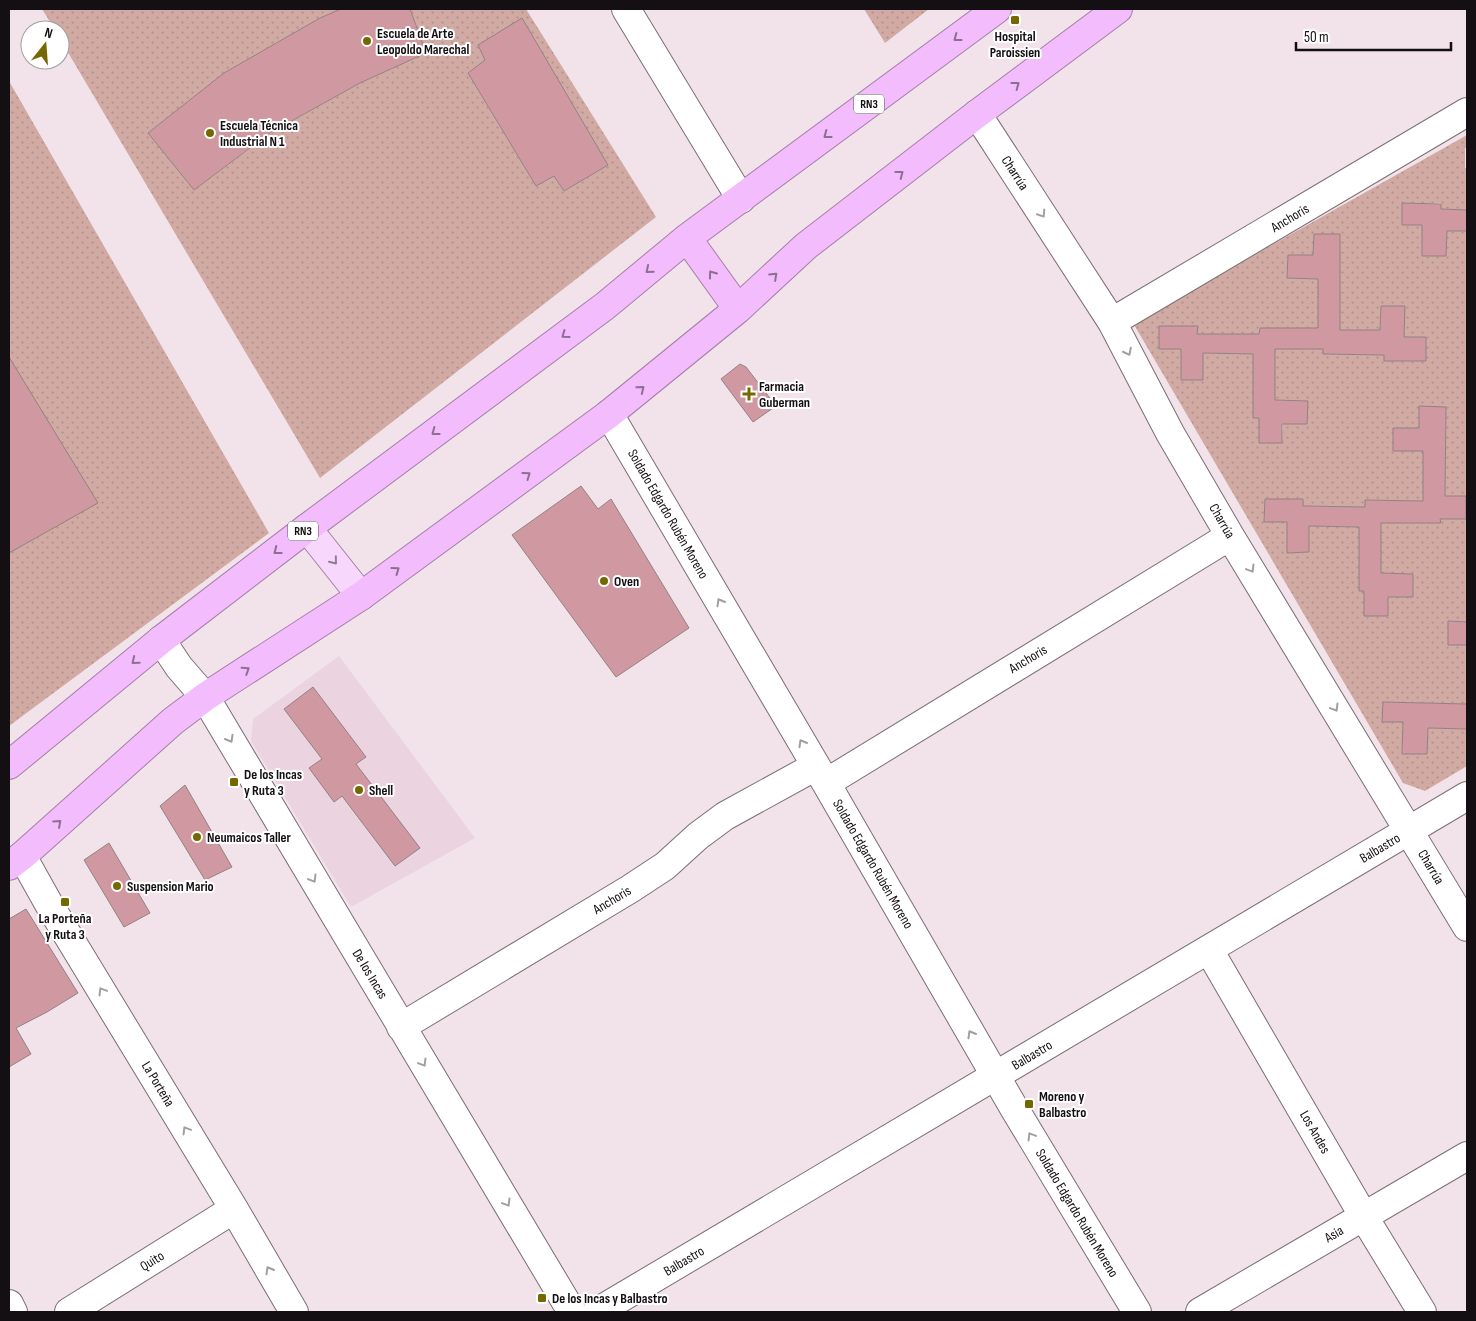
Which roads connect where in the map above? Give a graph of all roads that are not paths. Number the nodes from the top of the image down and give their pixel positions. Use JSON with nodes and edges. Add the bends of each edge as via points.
{"nodes":[{"id":1,"x":626,"y":9,"type":"edge"},
{"id":2,"x":996,"y":9,"type":"edge"},
{"id":3,"x":1118,"y":9,"type":"edge"},
{"id":4,"x":1467,"y":112,"type":"edge"},
{"id":5,"x":977,"y":114,"type":"junction"},
{"id":6,"x":741,"y":199,"type":"junction"},
{"id":7,"x":686,"y":238,"type":"junction"},
{"id":8,"x":738,"y":309,"type":"junction"},
{"id":9,"x":1112,"y":322,"type":"junction"},
{"id":10,"x":609,"y":414,"type":"junction"},
{"id":11,"x":307,"y":528,"type":"junction"},
{"id":12,"x":1230,"y":536,"type":"junction"},
{"id":13,"x":361,"y":596,"type":"junction"},
{"id":14,"x":161,"y":640,"type":"junction"},
{"id":15,"x":206,"y":697,"type":"junction"},
{"id":16,"x":9,"y":765,"type":"edge"},
{"id":17,"x":821,"y":774,"type":"junction"},
{"id":18,"x":1467,"y":796,"type":"edge"},
{"id":19,"x":1409,"y":831,"type":"junction"},
{"id":20,"x":15,"y":861,"type":"edge"},
{"id":21,"x":1467,"y":927,"type":"edge"},
{"id":22,"x":1209,"y":950,"type":"junction"},
{"id":23,"x":401,"y":1027,"type":"junction"},
{"id":24,"x":996,"y":1077,"type":"junction"},
{"id":25,"x":1467,"y":1156,"type":"edge"},
{"id":26,"x":234,"y":1209,"type":"junction"},
{"id":27,"x":1364,"y":1217,"type":"junction"},
{"id":28,"x":9,"y":1304,"type":"edge"},
{"id":29,"x":13,"y":1312,"type":"edge"},
{"id":30,"x":69,"y":1312,"type":"edge"},
{"id":31,"x":294,"y":1312,"type":"edge"},
{"id":32,"x":572,"y":1312,"type":"edge"},
{"id":33,"x":596,"y":1312,"type":"edge"},
{"id":34,"x":1137,"y":1312,"type":"edge"},
{"id":35,"x":1200,"y":1312,"type":"edge"},
{"id":36,"x":1422,"y":1312,"type":"edge"}],
"edges":[{"from":1,"to":6,"type":"street"},
{"from":2,"to":6,"type":"highway","number":"RN3","one_way":true},
{"from":5,"to":3,"type":"highway","one_way":true},
{"from":4,"to":9,"type":"street","name":"Anchoris"},
{"from":8,"to":5,"type":"highway","one_way":true,"via":[[806,246]]},
{"from":5,"to":9,"type":"street","name":"Charrúa","one_way":true},
{"from":6,"to":7,"type":"highway","number":"RN3"},
{"from":8,"to":7,"type":"highway","one_way":true},
{"from":7,"to":11,"type":"highway","number":"RN3","one_way":true,"via":[[605,306]]},
{"from":10,"to":8,"type":"highway","one_way":true},
{"from":9,"to":12,"type":"street","name":"Charrúa","one_way":true,"via":[[1170,433]]},
{"from":13,"to":10,"type":"highway","one_way":true},
{"from":17,"to":10,"type":"street","name":"Soldado Edgardo Rubén Moreno","one_way":true},
{"from":11,"to":13,"type":"main road","one_way":true},
{"from":11,"to":14,"type":"highway","number":"RN3","one_way":true},
{"from":12,"to":17,"type":"street","name":"Anchoris"},
{"from":12,"to":19,"type":"street","name":"Charrúa","one_way":true},
{"from":15,"to":13,"type":"highway","one_way":true},
{"from":14,"to":15,"type":"street","name":"De los Incas","via":[[179,667]]},
{"from":14,"to":16,"type":"highway","number":"RN3","one_way":true},
{"from":20,"to":15,"type":"highway","one_way":true,"via":[[173,721]]},
{"from":15,"to":23,"type":"street","name":"De los Incas","one_way":true},
{"from":17,"to":23,"type":"street","name":"Anchoris","via":[[725,816],[665,866],[630,890]]},
{"from":24,"to":17,"type":"street","name":"Soldado Edgardo Rubén Moreno","one_way":true},
{"from":18,"to":19,"type":"street","name":"Balbastro"},
{"from":19,"to":21,"type":"street","name":"Charrúa"},
{"from":19,"to":22,"type":"street","name":"Balbastro"},
{"from":26,"to":20,"type":"street","name":"La Porteña","one_way":true,"via":[[50,906]]},
{"from":22,"to":24,"type":"street","name":"Balbastro"},
{"from":22,"to":27,"type":"street","name":"Los Andes"},
{"from":23,"to":32,"type":"street","name":"De los Incas","one_way":true},
{"from":24,"to":33,"type":"street","name":"Balbastro"},
{"from":34,"to":24,"type":"street","name":"Soldado Edgardo Rubén Moreno","one_way":true},
{"from":25,"to":27,"type":"street","name":"Asia"},
{"from":26,"to":30,"type":"street","name":"Quito"},
{"from":31,"to":26,"type":"street","name":"La Porteña","one_way":true},
{"from":27,"to":35,"type":"street","name":"Asia"},
{"from":27,"to":36,"type":"street","name":"Los Andes"},
{"from":28,"to":29,"type":"street"}]}
